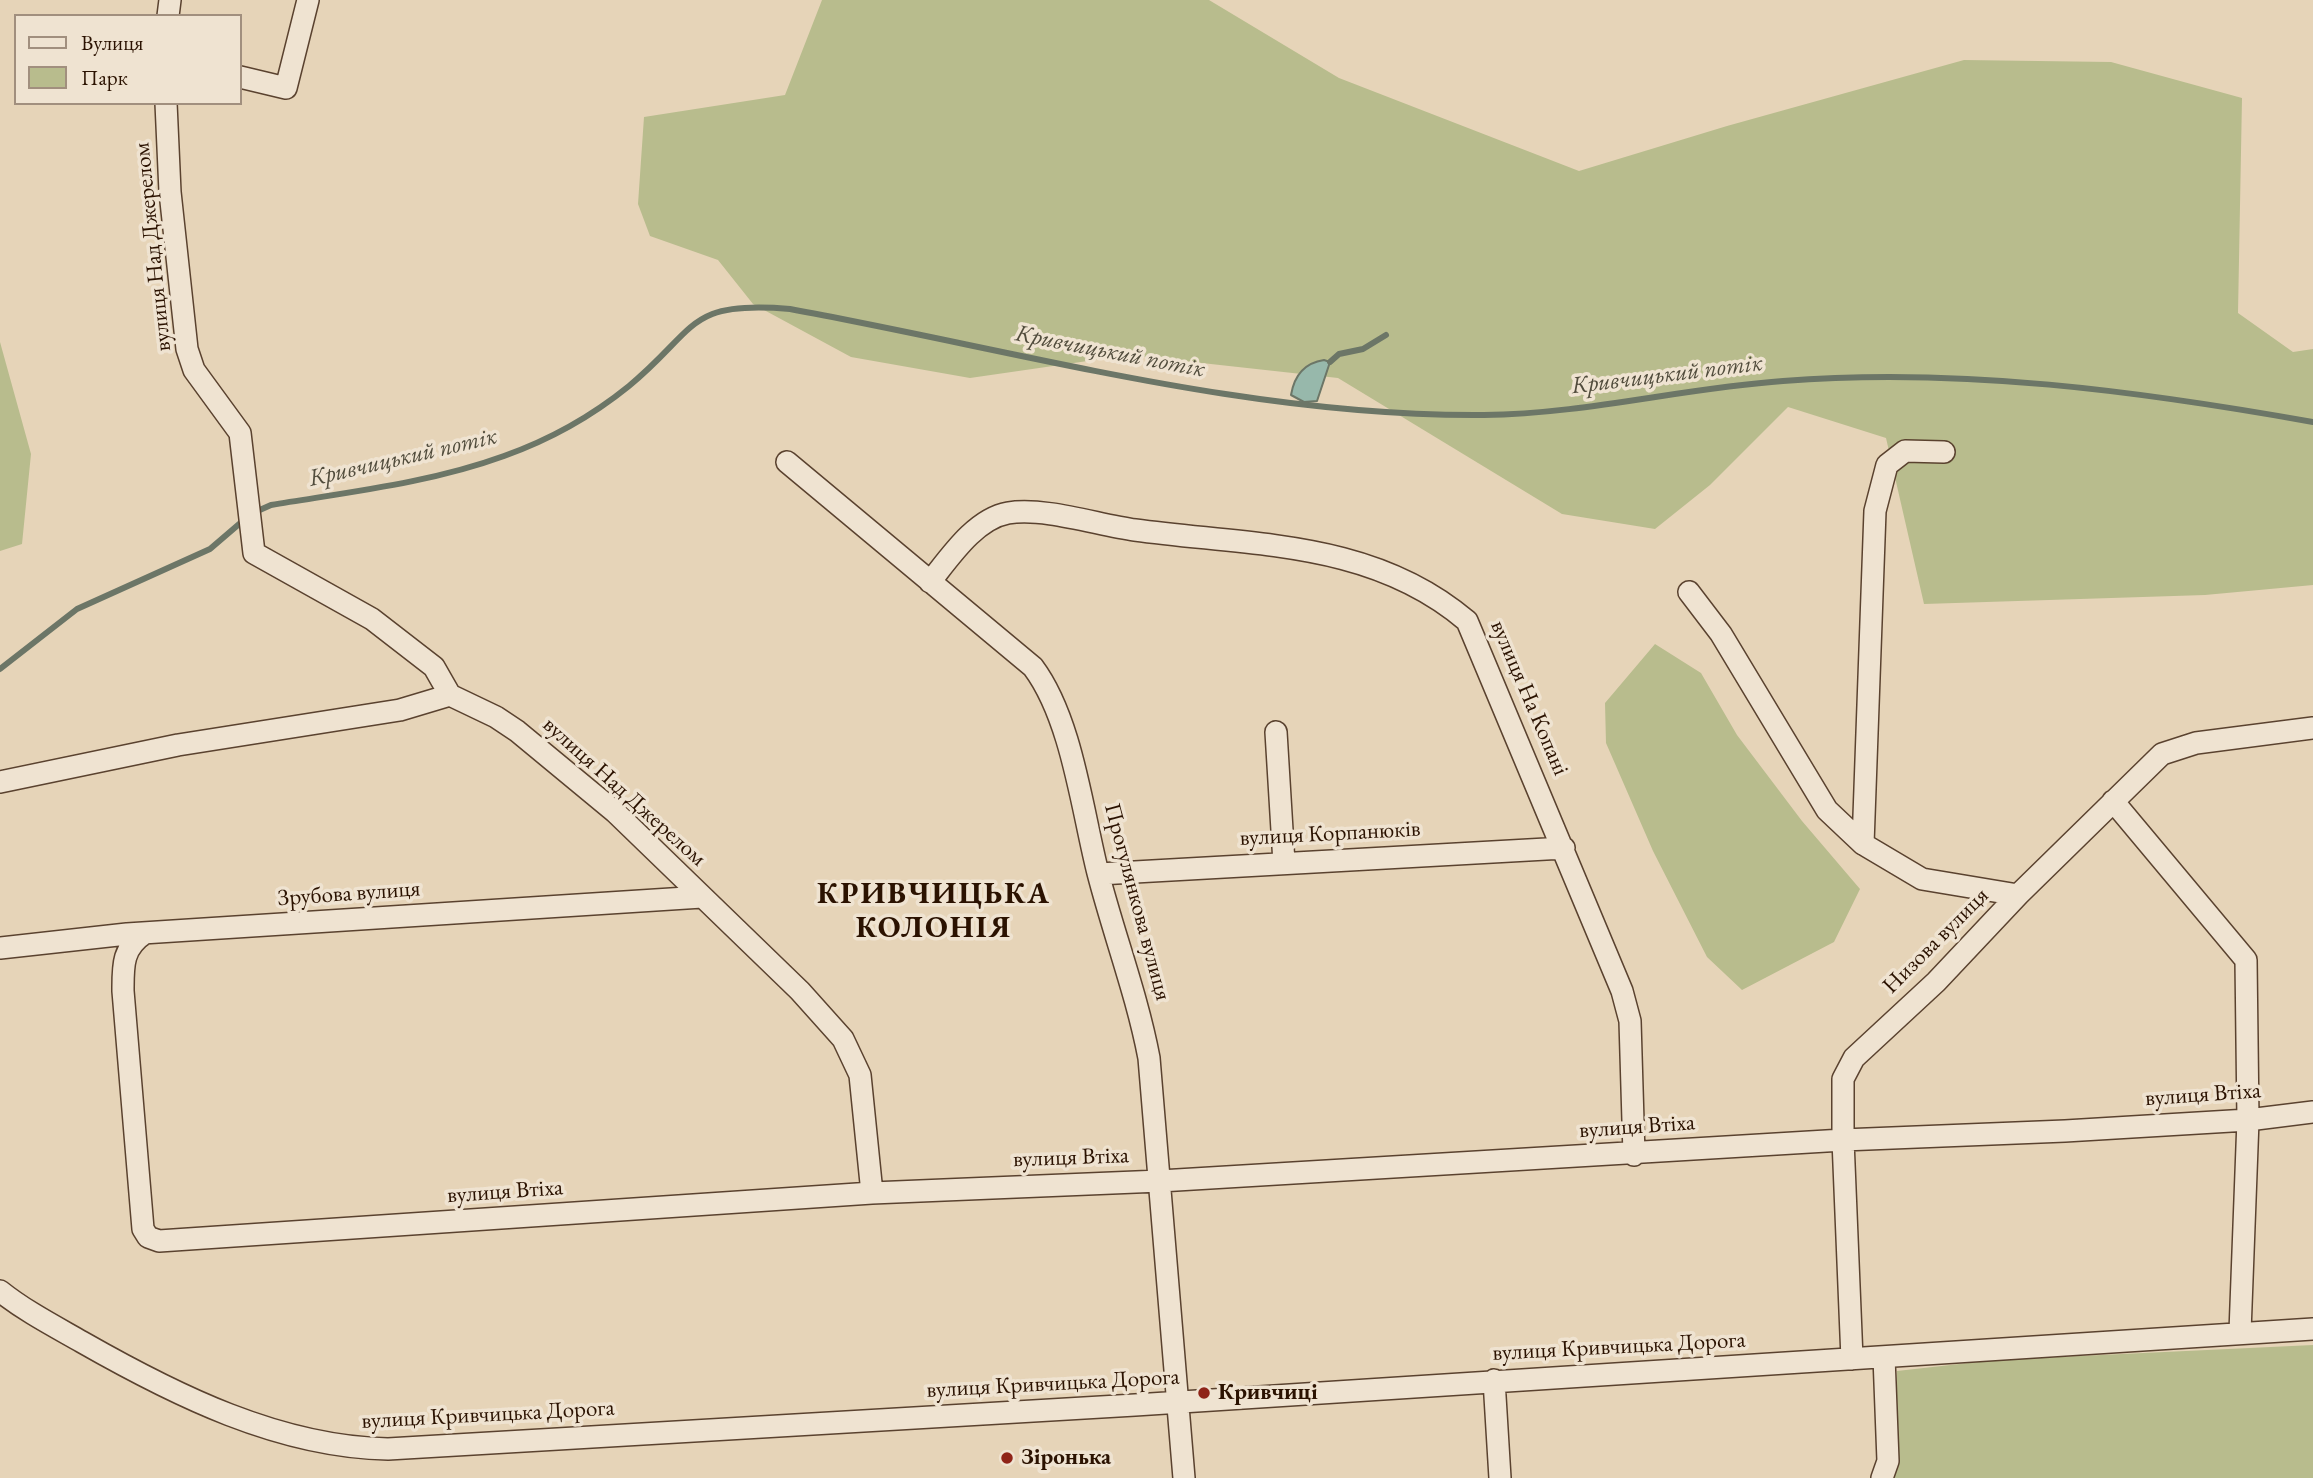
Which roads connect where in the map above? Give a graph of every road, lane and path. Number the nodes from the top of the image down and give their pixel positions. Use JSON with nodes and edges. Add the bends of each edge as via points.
{"nodes":[{"id":1,"x":308,"y":0,"type":"edge"},
{"id":2,"x":242,"y":77,"type":"edge"},
{"id":3,"x":166,"y":105,"type":"edge"},
{"id":4,"x":1944,"y":452,"type":"dead end"},
{"id":5,"x":788,"y":462,"type":"dead end"},
{"id":6,"x":930,"y":582,"type":"junction"},
{"id":7,"x":1689,"y":592,"type":"dead end"},
{"id":8,"x":450,"y":695,"type":"junction"},
{"id":9,"x":2313,"y":728,"type":"edge"},
{"id":10,"x":1276,"y":732,"type":"dead end"},
{"id":11,"x":0,"y":782,"type":"edge"},
{"id":12,"x":2113,"y":801,"type":"junction"},
{"id":13,"x":1863,"y":844,"type":"junction"},
{"id":14,"x":1564,"y":848,"type":"junction"},
{"id":15,"x":1284,"y":863,"type":"junction"},
{"id":16,"x":1098,"y":874,"type":"junction"},
{"id":17,"x":2018,"y":895,"type":"junction"},
{"id":18,"x":702,"y":897,"type":"junction"},
{"id":19,"x":145,"y":933,"type":"junction"},
{"id":20,"x":0,"y":948,"type":"edge"},
{"id":21,"x":2313,"y":1112,"type":"edge"},
{"id":22,"x":2248,"y":1120,"type":"junction"},
{"id":23,"x":1843,"y":1140,"type":"junction"},
{"id":24,"x":1634,"y":1154,"type":"junction"},
{"id":25,"x":1160,"y":1181,"type":"junction"},
{"id":26,"x":872,"y":1193,"type":"junction"},
{"id":27,"x":0,"y":1291,"type":"edge"},
{"id":28,"x":2313,"y":1328,"type":"edge"},
{"id":29,"x":2241,"y":1332,"type":"junction"},
{"id":30,"x":1884,"y":1357,"type":"junction"},
{"id":31,"x":1852,"y":1359,"type":"junction"},
{"id":32,"x":1494,"y":1380,"type":"junction"},
{"id":33,"x":1180,"y":1402,"type":"junction"},
{"id":34,"x":1184,"y":1478,"type":"edge"},
{"id":35,"x":1500,"y":1478,"type":"edge"},
{"id":36,"x":1882,"y":1478,"type":"edge"}],
"edges":[{"from":1,"to":2,"type":"street","via":[[286,88]]},
{"from":3,"to":8,"type":"street","name":"вулиця Над Джерелом","via":[[170,192],[187,349],[194,370],[240,433],[254,553],[372,619],[434,667]]},
{"from":4,"to":13,"type":"street","via":[[1905,451],[1887,465],[1875,511]]},
{"from":5,"to":6,"type":"street","name":"Прогулянкова вулиця"},
{"from":6,"to":14,"type":"street","name":"вулиця На Копані","via":[[975,531],[1009,513],[1309,549],[1359,561],[1443,601],[1467,621]]},
{"from":6,"to":16,"type":"street","name":"Прогулянкова вулиця","via":[[1033,667],[1049,688]]},
{"from":7,"to":13,"type":"street","via":[[1721,634],[1827,810]]},
{"from":8,"to":11,"type":"street","via":[[400,710],[177,745]]},
{"from":8,"to":18,"type":"street","name":"вулиця Над Джерелом","via":[[517,731],[615,812]]},
{"from":9,"to":12,"type":"street","name":"Низова вулиця","via":[[2179,747],[2162,754]]},
{"from":10,"to":15,"type":"street"},
{"from":12,"to":17,"type":"street","name":"Низова вулиця"},
{"from":12,"to":22,"type":"street","via":[[2246,960]]},
{"from":13,"to":17,"type":"street","via":[[1922,879]]},
{"from":14,"to":15,"type":"street","name":"вулиця Корпанюків"},
{"from":14,"to":24,"type":"street","name":"вулиця На Копані","via":[[1630,1021]]},
{"from":15,"to":16,"type":"street","name":"вулиця Корпанюків"},
{"from":16,"to":25,"type":"street","name":"Прогулянкова вулиця","via":[[1143,1024]]},
{"from":17,"to":23,"type":"street","name":"Низова вулиця","via":[[1936,982],[1854,1058],[1843,1079]]},
{"from":18,"to":19,"type":"street","name":"Зрубова вулиця"},
{"from":18,"to":26,"type":"street","name":"вулиця Над Джерелом","via":[[843,1039],[860,1075]]},
{"from":19,"to":20,"type":"street","name":"Зрубова вулиця"},
{"from":19,"to":26,"type":"street","name":"вулиця Втіха","via":[[125,955],[123,991],[143,1228],[152,1240]]},
{"from":21,"to":22,"type":"street","name":"вулиця Втіха"},
{"from":22,"to":23,"type":"street","name":"вулиця Втіха"},
{"from":22,"to":29,"type":"street"},
{"from":23,"to":24,"type":"street","name":"вулиця Втіха"},
{"from":23,"to":31,"type":"street","name":"Низова вулиця"},
{"from":24,"to":25,"type":"street","name":"вулиця Втіха"},
{"from":25,"to":26,"type":"street","name":"вулиця Втіха"},
{"from":25,"to":33,"type":"street","name":"Прогулянкова вулиця"},
{"from":27,"to":33,"type":"street","name":"вулиця Кривчицька Дорога","via":[[88,1345],[180,1393],[288,1434],[353,1448]]},
{"from":28,"to":29,"type":"street","name":"вулиця Кривчицька Дорога"},
{"from":29,"to":30,"type":"street","name":"вулиця Кривчицька Дорога"},
{"from":30,"to":31,"type":"street","name":"вулиця Кривчицька Дорога"},
{"from":30,"to":36,"type":"street","via":[[1888,1461]]},
{"from":31,"to":32,"type":"street","name":"вулиця Кривчицька Дорога"},
{"from":32,"to":33,"type":"street","name":"вулиця Кривчицька Дорога"},
{"from":32,"to":35,"type":"street"},
{"from":33,"to":34,"type":"street","name":"Прогулянкова вулиця"}]}
